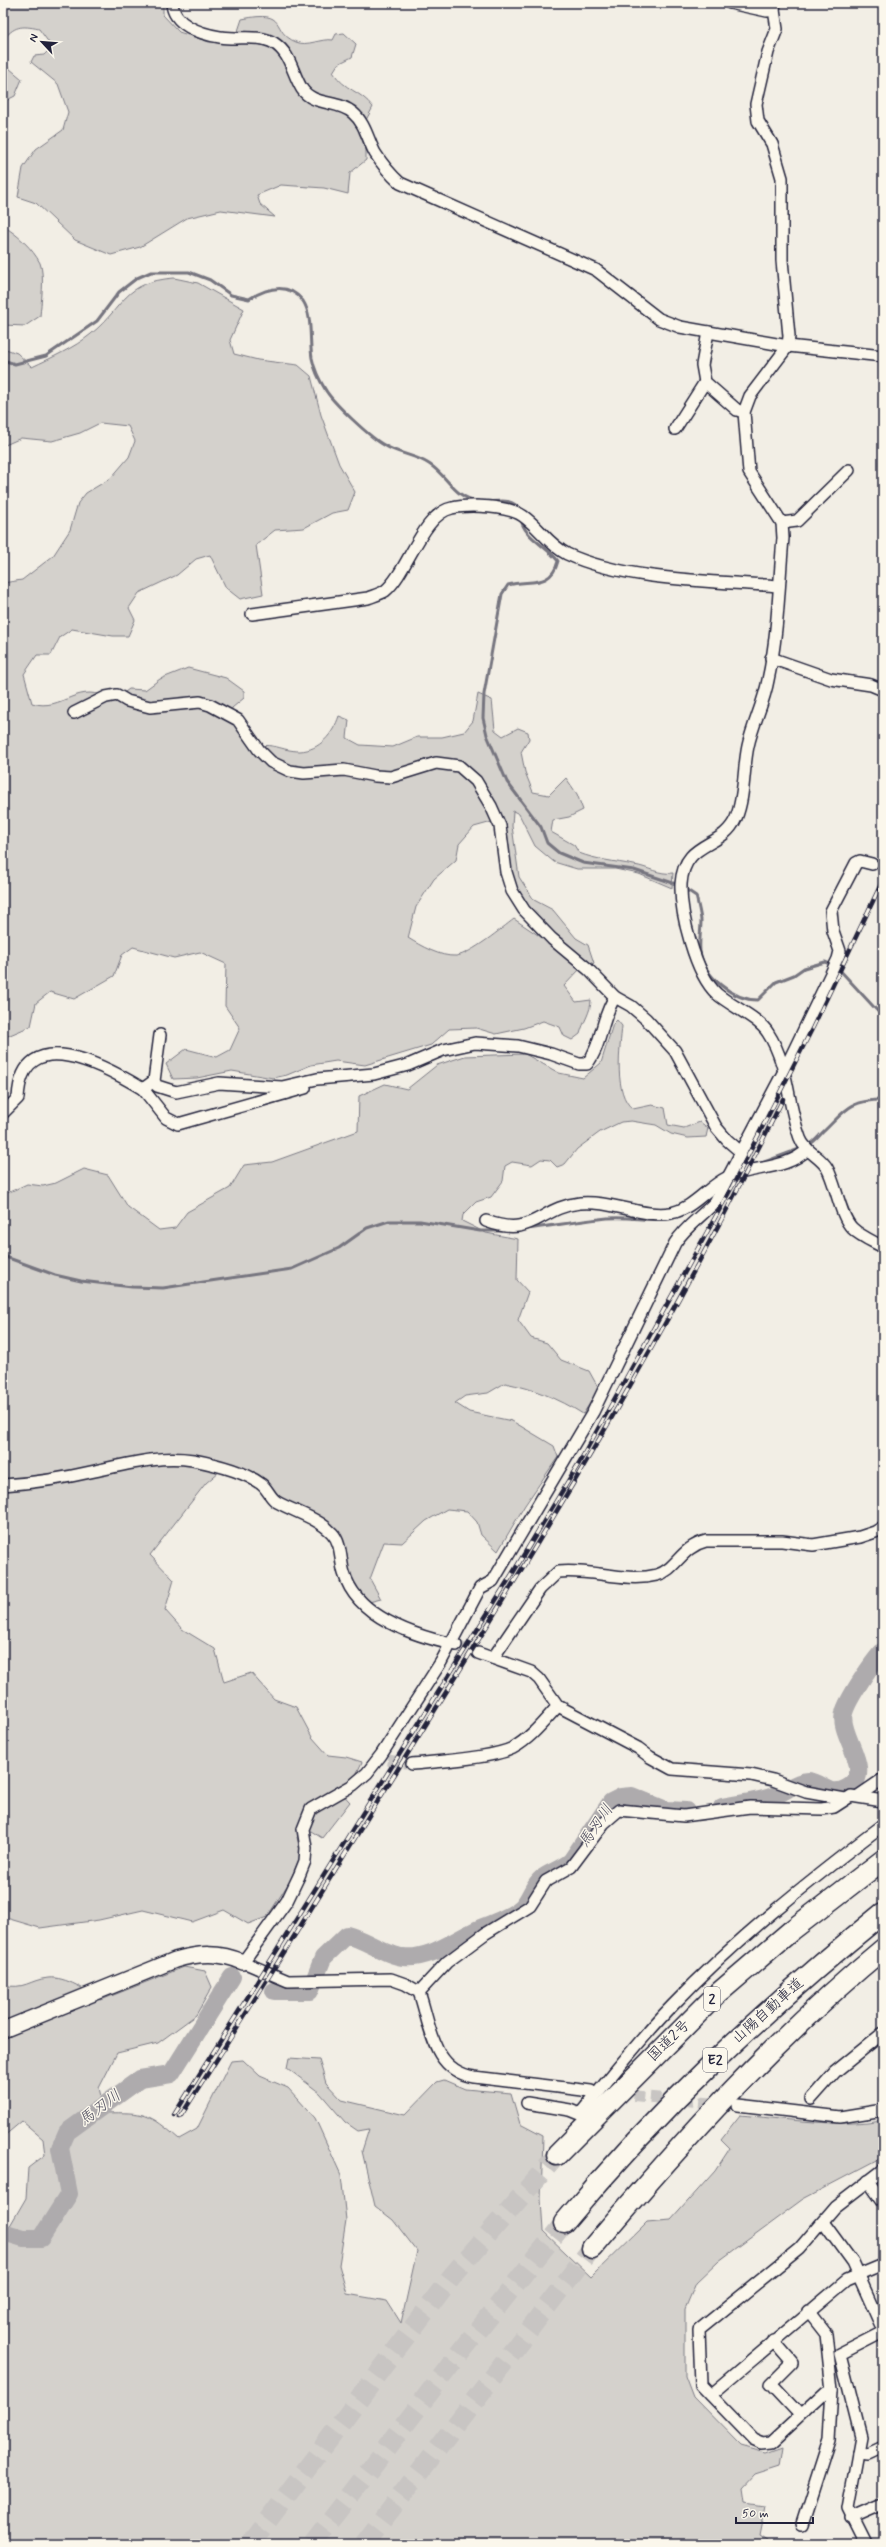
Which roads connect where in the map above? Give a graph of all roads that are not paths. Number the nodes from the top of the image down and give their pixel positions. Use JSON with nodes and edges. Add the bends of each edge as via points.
{"nodes":[{"id":1,"x":172,"y":3,"type":"edge"},
{"id":2,"x":730,"y":3,"type":"edge"},
{"id":3,"x":775,"y":7,"type":"edge"},
{"id":4,"x":708,"y":332,"type":"junction"},
{"id":5,"x":788,"y":346,"type":"junction"},
{"id":6,"x":883,"y":356,"type":"edge"},
{"id":7,"x":705,"y":382,"type":"junction"},
{"id":8,"x":744,"y":412,"type":"junction"},
{"id":9,"x":675,"y":428,"type":"dead end"},
{"id":10,"x":849,"y":470,"type":"dead end"},
{"id":11,"x":782,"y":523,"type":"junction"},
{"id":12,"x":779,"y":586,"type":"junction"},
{"id":13,"x":252,"y":614,"type":"dead end"},
{"id":14,"x":771,"y":658,"type":"junction"},
{"id":15,"x":883,"y":690,"type":"edge"},
{"id":16,"x":74,"y":714,"type":"dead end"},
{"id":17,"x":872,"y":864,"type":"tunnel mouth"},
{"id":18,"x":616,"y":997,"type":"junction"},
{"id":19,"x":160,"y":1035,"type":"dead end"},
{"id":20,"x":784,"y":1071,"type":"junction"},
{"id":21,"x":336,"y":1078,"type":"junction"},
{"id":22,"x":154,"y":1081,"type":"junction"},
{"id":23,"x":143,"y":1089,"type":"junction"},
{"id":24,"x":3,"y":1113,"type":"edge"},
{"id":25,"x":807,"y":1150,"type":"junction"},
{"id":26,"x":742,"y":1153,"type":"junction"},
{"id":27,"x":728,"y":1177,"type":"junction"},
{"id":28,"x":486,"y":1221,"type":"dead end"},
{"id":29,"x":883,"y":1247,"type":"edge"},
{"id":30,"x":3,"y":1485,"type":"edge"},
{"id":31,"x":883,"y":1526,"type":"edge"},
{"id":32,"x":453,"y":1645,"type":"junction"},
{"id":33,"x":478,"y":1653,"type":"tunnel mouth"},
{"id":34,"x":493,"y":1658,"type":"junction"},
{"id":35,"x":558,"y":1706,"type":"junction"},
{"id":36,"x":412,"y":1764,"type":"tunnel mouth"},
{"id":37,"x":883,"y":1779,"type":"edge"},
{"id":38,"x":858,"y":1796,"type":"junction"},
{"id":39,"x":845,"y":1799,"type":"junction"},
{"id":40,"x":883,"y":1801,"type":"edge"},
{"id":41,"x":883,"y":1825,"type":"edge"},
{"id":42,"x":883,"y":1860,"type":"edge"},
{"id":43,"x":883,"y":1914,"type":"edge"},
{"id":44,"x":883,"y":1949,"type":"edge"},
{"id":45,"x":243,"y":1962,"type":"junction"},
{"id":46,"x":419,"y":1992,"type":"junction"},
{"id":47,"x":3,"y":2030,"type":"edge"},
{"id":48,"x":883,"y":2033,"type":"edge"},
{"id":49,"x":591,"y":2091,"type":"dead end"},
{"id":50,"x":811,"y":2099,"type":"dead end"},
{"id":51,"x":527,"y":2103,"type":"dead end"},
{"id":52,"x":738,"y":2105,"type":"dead end"},
{"id":53,"x":883,"y":2110,"type":"edge"},
{"id":54,"x":557,"y":2155,"type":"tunnel mouth"},
{"id":55,"x":883,"y":2170,"type":"edge"},
{"id":56,"x":868,"y":2181,"type":"junction"},
{"id":57,"x":883,"y":2202,"type":"edge"},
{"id":58,"x":823,"y":2222,"type":"junction"},
{"id":59,"x":564,"y":2224,"type":"tunnel mouth"},
{"id":60,"x":592,"y":2248,"type":"tunnel mouth"},
{"id":61,"x":883,"y":2265,"type":"edge"},
{"id":62,"x":858,"y":2276,"type":"junction"},
{"id":63,"x":808,"y":2311,"type":"junction"},
{"id":64,"x":883,"y":2331,"type":"edge"},
{"id":65,"x":772,"y":2341,"type":"junction"},
{"id":66,"x":832,"y":2390,"type":"junction"},
{"id":67,"x":711,"y":2395,"type":"junction"},
{"id":68,"x":800,"y":2415,"type":"junction"},
{"id":69,"x":883,"y":2447,"type":"edge"},
{"id":70,"x":858,"y":2453,"type":"junction"},
{"id":71,"x":883,"y":2504,"type":"edge"},
{"id":72,"x":851,"y":2518,"type":"junction"},
{"id":73,"x":802,"y":2524,"type":"dead end"},
{"id":74,"x":866,"y":2544,"type":"edge"}],
"edges":[{"from":1,"to":4,"type":"street","via":[[172,12],[180,22],[201,31],[220,37],[257,38],[273,42],[285,53],[302,89],[310,98],[343,107],[354,113],[388,172],[400,183],[596,270],[659,319]]},
{"from":2,"to":3,"type":"street","via":[[767,11]]},
{"from":3,"to":5,"type":"street","via":[[777,29],[768,52],[756,104],[758,121],[772,144],[782,178],[782,260]]},
{"from":4,"to":5,"type":"street"},
{"from":4,"to":7,"type":"street","via":[[702,365]]},
{"from":5,"to":6,"type":"street"},
{"from":5,"to":8,"type":"street","via":[[750,396]]},
{"from":7,"to":8,"type":"street","via":[[737,410]]},
{"from":7,"to":9,"type":"street"},
{"from":8,"to":11,"type":"street","via":[[749,472]]},
{"from":10,"to":11,"type":"street","via":[[797,521]]},
{"from":11,"to":12,"type":"street"},
{"from":12,"to":13,"type":"street","via":[[671,578],[610,567],[567,554],[549,542],[519,514],[467,506],[451,508],[440,514],[426,530],[395,580],[384,592],[368,598]]},
{"from":12,"to":14,"type":"street"},
{"from":14,"to":15,"type":"street","via":[[831,679]]},
{"from":14,"to":20,"type":"street","via":[[762,704],[750,737],[735,821],[726,831],[689,857],[681,884],[691,942],[704,978],[716,993],[768,1032]]},
{"from":16,"to":18,"type":"street","via":[[106,697],[117,695],[127,701],[150,707],[200,702],[238,720],[259,750],[271,762],[290,771],[304,773],[344,770],[391,777],[436,763],[459,766],[476,781],[491,806],[500,826],[506,872],[512,891],[524,910]]},
{"from":17,"to":20,"type":"street","via":[[860,861],[856,863],[831,911],[833,931],[840,951],[838,959]]},
{"from":18,"to":21,"type":"street","via":[[608,1008],[595,1054],[587,1064],[579,1064],[518,1046],[475,1043],[443,1050],[408,1065],[374,1074]]},
{"from":18,"to":26,"type":"street","via":[[646,1019],[675,1051],[716,1127],[726,1140]]},
{"from":19,"to":22,"type":"street"},
{"from":20,"to":25,"type":"street","via":[[800,1138]]},
{"from":20,"to":26,"type":"street"},
{"from":21,"to":22,"type":"street","via":[[282,1087],[219,1083],[176,1092],[157,1086]]},
{"from":21,"to":23,"type":"street","via":[[263,1102],[178,1124],[166,1118]]},
{"from":22,"to":23,"type":"street"},
{"from":23,"to":24,"type":"street","via":[[88,1060],[67,1054],[49,1055],[34,1062],[26,1071],[19,1084],[18,1098]]},
{"from":25,"to":27,"type":"street","via":[[793,1160]]},
{"from":25,"to":29,"type":"street","via":[[825,1166],[835,1185],[850,1227]]},
{"from":26,"to":27,"type":"street"},
{"from":27,"to":28,"type":"street","via":[[691,1204],[671,1213],[655,1213],[601,1203],[580,1203],[562,1206],[530,1225],[498,1226]]},
{"from":27,"to":32,"type":"street","via":[[715,1202],[682,1232],[675,1243],[593,1412],[492,1581],[480,1588]]},
{"from":30,"to":32,"type":"street","via":[[31,1483],[162,1457],[194,1460],[234,1471],[262,1484],[276,1501],[333,1533],[344,1574],[351,1587],[376,1614],[398,1627]]},
{"from":31,"to":34,"type":"street","via":[[876,1532],[860,1537],[813,1545],[782,1540],[706,1541],[694,1544],[670,1568],[659,1575],[639,1578],[558,1572],[540,1590]]},
{"from":32,"to":45,"type":"street","via":[[385,1758],[353,1785],[311,1809],[303,1829],[305,1861],[299,1876],[287,1901]]},
{"from":33,"to":34,"type":"street"},
{"from":34,"to":35,"type":"street","via":[[531,1672]]},
{"from":35,"to":36,"type":"street","via":[[536,1730],[511,1749],[473,1757]]},
{"from":35,"to":39,"type":"street","via":[[672,1769],[751,1775],[806,1792]]},
{"from":37,"to":38,"type":"street"},
{"from":38,"to":39,"type":"street"},
{"from":38,"to":40,"type":"street"},
{"from":39,"to":46,"type":"street","via":[[834,1807],[822,1809],[750,1807],[684,1816],[619,1810],[604,1823],[571,1866],[546,1881],[524,1911],[486,1933],[447,1962]]},
{"from":41,"to":51,"type":"street","via":[[808,1882],[728,1951],[671,2006],[580,2114]]},
{"from":42,"to":54,"type":"highway","name":"国道2号","number":"2","via":[[792,1930],[715,1996]]},
{"from":43,"to":59,"type":"highway","name":"山陽自動車道","number":"E2","via":[[811,1972],[703,2071],[654,2120]]},
{"from":44,"to":60,"type":"highway","name":"山陽自動車道","number":"E2","via":[[833,1990],[730,2092]]},
{"from":45,"to":46,"type":"street","via":[[288,1981],[391,1979]]},
{"from":45,"to":47,"type":"street","via":[[215,1954],[196,1954]]},
{"from":46,"to":49,"type":"street","via":[[434,2045],[442,2060],[464,2075]]},
{"from":48,"to":50,"type":"street","via":[[835,2072]]},
{"from":52,"to":53,"type":"street","via":[[840,2117]]},
{"from":55,"to":56,"type":"street"},
{"from":56,"to":57,"type":"street"},
{"from":56,"to":58,"type":"street","via":[[836,2207]]},
{"from":58,"to":62,"type":"street","via":[[853,2263]]},
{"from":58,"to":67,"type":"street","via":[[799,2249],[699,2330],[701,2385]]},
{"from":61,"to":62,"type":"street"},
{"from":62,"to":63,"type":"street","via":[[847,2280]]},
{"from":62,"to":64,"type":"street"},
{"from":63,"to":65,"type":"street"},
{"from":63,"to":66,"type":"street","via":[[826,2334]]},
{"from":64,"to":70,"type":"street","via":[[840,2354],[860,2436]]},
{"from":65,"to":67,"type":"street"},
{"from":65,"to":68,"type":"street","via":[[792,2363],[771,2384]]},
{"from":66,"to":68,"type":"street","via":[[826,2392]]},
{"from":66,"to":73,"type":"street","via":[[830,2440]]},
{"from":67,"to":68,"type":"street","via":[[753,2439],[762,2442],[772,2442]]},
{"from":69,"to":70,"type":"street","via":[[868,2454]]},
{"from":70,"to":72,"type":"street","via":[[848,2508]]},
{"from":71,"to":72,"type":"street"},
{"from":72,"to":74,"type":"street"}]}
